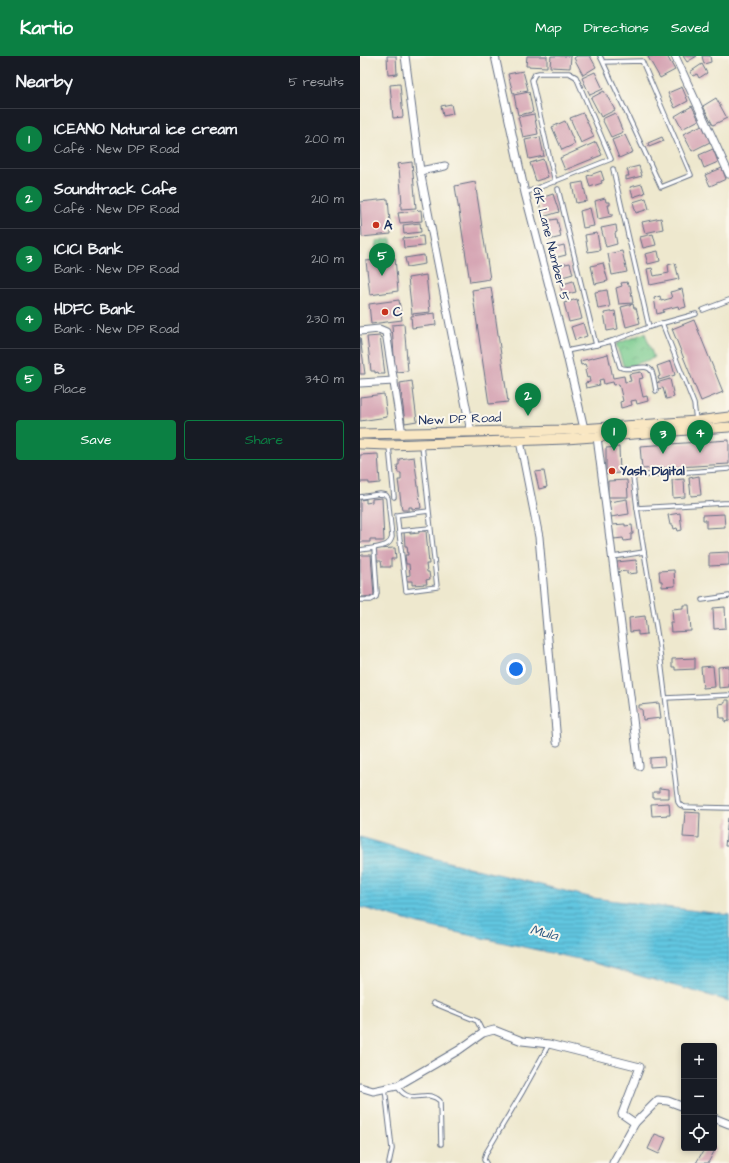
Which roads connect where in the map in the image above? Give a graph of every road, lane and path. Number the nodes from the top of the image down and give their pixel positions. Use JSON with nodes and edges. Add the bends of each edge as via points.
{"nodes":[{"id":1,"x":405,"y":56,"type":"edge"},
{"id":2,"x":496,"y":56,"type":"edge"},
{"id":3,"x":600,"y":56,"type":"edge"},
{"id":4,"x":675,"y":56,"type":"edge"},
{"id":5,"x":603,"y":62,"type":"junction"},
{"id":6,"x":445,"y":166,"type":"dead end"},
{"id":7,"x":613,"y":169,"type":"dead end"},
{"id":8,"x":420,"y":171,"type":"junction"},
{"id":9,"x":729,"y":174,"type":"edge"},
{"id":10,"x":555,"y":182,"type":"junction"},
{"id":11,"x":558,"y":189,"type":"dead end"},
{"id":12,"x":525,"y":193,"type":"junction"},
{"id":13,"x":729,"y":300,"type":"edge"},
{"id":14,"x":703,"y":310,"type":"dead end"},
{"id":15,"x":696,"y":314,"type":"dead end"},
{"id":16,"x":662,"y":323,"type":"junction"},
{"id":17,"x":649,"y":327,"type":"junction"},
{"id":18,"x":360,"y":331,"type":"edge"},
{"id":19,"x":612,"y":341,"type":"junction"},
{"id":20,"x":596,"y":345,"type":"junction"},
{"id":21,"x":566,"y":351,"type":"junction"},
{"id":22,"x":394,"y":381,"type":"junction"},
{"id":23,"x":360,"y":383,"type":"edge"},
{"id":24,"x":656,"y":391,"type":"dead end"},
{"id":25,"x":729,"y":417,"type":"edge"},
{"id":26,"x":697,"y":421,"type":"junction"},
{"id":27,"x":729,"y":427,"type":"edge"},
{"id":28,"x":584,"y":428,"type":"junction"},
{"id":29,"x":471,"y":432,"type":"junction"},
{"id":30,"x":360,"y":434,"type":"edge"},
{"id":31,"x":402,"y":434,"type":"junction"},
{"id":32,"x":597,"y":437,"type":"junction"},
{"id":33,"x":586,"y":438,"type":"junction"},
{"id":34,"x":520,"y":441,"type":"junction"},
{"id":35,"x":360,"y":444,"type":"edge"},
{"id":36,"x":388,"y":444,"type":"junction"},
{"id":37,"x":422,"y":444,"type":"junction"},
{"id":38,"x":729,"y":470,"type":"edge"},
{"id":39,"x":360,"y":497,"type":"edge"},
{"id":40,"x":394,"y":497,"type":"dead end"},
{"id":41,"x":729,"y":503,"type":"edge"},
{"id":42,"x":637,"y":508,"type":"junction"},
{"id":43,"x":429,"y":511,"type":"junction"},
{"id":44,"x":430,"y":528,"type":"junction"},
{"id":45,"x":399,"y":531,"type":"junction"},
{"id":46,"x":374,"y":548,"type":"junction"},
{"id":47,"x":360,"y":550,"type":"edge"},
{"id":48,"x":644,"y":552,"type":"junction"},
{"id":49,"x":611,"y":557,"type":"junction"},
{"id":50,"x":729,"y":596,"type":"edge"},
{"id":51,"x":360,"y":600,"type":"edge"},
{"id":52,"x":702,"y":600,"type":"dead end"},
{"id":53,"x":729,"y":695,"type":"edge"},
{"id":54,"x":666,"y":698,"type":"junction"},
{"id":55,"x":557,"y":742,"type":"dead end"},
{"id":56,"x":639,"y":766,"type":"dead end"},
{"id":57,"x":729,"y":808,"type":"edge"},
{"id":58,"x":434,"y":1003,"type":"dead end"},
{"id":59,"x":483,"y":1033,"type":"junction"},
{"id":60,"x":549,"y":1044,"type":"junction"},
{"id":61,"x":397,"y":1086,"type":"junction"},
{"id":62,"x":360,"y":1087,"type":"edge"},
{"id":63,"x":386,"y":1088,"type":"junction"},
{"id":64,"x":681,"y":1106,"type":"edge"},
{"id":65,"x":717,"y":1119,"type":"edge"},
{"id":66,"x":635,"y":1123,"type":"junction"},
{"id":67,"x":729,"y":1124,"type":"edge"},
{"id":68,"x":441,"y":1144,"type":"dead end"},
{"id":69,"x":389,"y":1163,"type":"edge"},
{"id":70,"x":486,"y":1163,"type":"edge"},
{"id":71,"x":613,"y":1163,"type":"edge"}],
"edges":[{"from":1,"to":8,"type":"street"},
{"from":2,"to":12,"type":"street","name":"GK Lane Number 5"},
{"from":3,"to":5,"type":"lane"},
{"from":4,"to":9,"type":"street"},
{"from":5,"to":5,"type":"lane","via":[[661,187],[692,175],[642,61]]},
{"from":6,"to":8,"type":"street"},
{"from":7,"to":17,"type":"lane"},
{"from":8,"to":29,"type":"street"},
{"from":10,"to":10,"type":"lane","via":[[532,80],[535,74],[539,73],[569,73],[576,77],[611,159]]},
{"from":10,"to":12,"type":"lane"},
{"from":11,"to":20,"type":"lane"},
{"from":12,"to":21,"type":"street","name":"GK Lane Number 5"},
{"from":13,"to":14,"type":"lane"},
{"from":15,"to":16,"type":"lane"},
{"from":16,"to":17,"type":"lane"},
{"from":16,"to":26,"type":"lane","via":[[694,404]]},
{"from":17,"to":19,"type":"lane"},
{"from":18,"to":22,"type":"street","via":[[379,329],[386,332]]},
{"from":19,"to":20,"type":"lane"},
{"from":19,"to":24,"type":"lane","via":[[620,368],[649,368]]},
{"from":20,"to":21,"type":"lane"},
{"from":21,"to":28,"type":"street","name":"GK Lane Number 5"},
{"from":22,"to":23,"type":"street"},
{"from":22,"to":31,"type":"street"},
{"from":25,"to":26,"type":"main road","name":"New DP Road"},
{"from":26,"to":28,"type":"main road","name":"New DP Road"},
{"from":27,"to":32,"type":"main road","name":"New DP Road"},
{"from":28,"to":29,"type":"main road","name":"New DP Road"},
{"from":28,"to":33,"type":"street","name":"GK Lane Number 5"},
{"from":29,"to":31,"type":"main road","name":"New DP Road"},
{"from":30,"to":31,"type":"main road","name":"New DP Road"},
{"from":32,"to":33,"type":"main road","name":"New DP Road"},
{"from":32,"to":49,"type":"street"},
{"from":33,"to":34,"type":"main road","name":"New DP Road"},
{"from":34,"to":37,"type":"main road","name":"New DP Road"},
{"from":34,"to":55,"type":"street","via":[[539,537]]},
{"from":35,"to":36,"type":"main road","name":"New DP Road"},
{"from":36,"to":37,"type":"main road","name":"New DP Road"},
{"from":36,"to":40,"type":"lane"},
{"from":37,"to":43,"type":"lane"},
{"from":38,"to":42,"type":"lane","via":[[633,476]]},
{"from":39,"to":46,"type":"lane","via":[[383,494],[388,498],[391,542]]},
{"from":41,"to":42,"type":"lane"},
{"from":42,"to":48,"type":"lane"},
{"from":43,"to":44,"type":"lane"},
{"from":43,"to":45,"type":"lane","via":[[397,515]]},
{"from":44,"to":45,"type":"lane"},
{"from":44,"to":45,"type":"lane","via":[[437,587],[406,591]]},
{"from":46,"to":47,"type":"lane"},
{"from":46,"to":51,"type":"lane","via":[[376,597],[371,600]]},
{"from":48,"to":49,"type":"lane"},
{"from":48,"to":54,"type":"lane"},
{"from":49,"to":56,"type":"street"},
{"from":50,"to":52,"type":"lane"},
{"from":53,"to":54,"type":"lane"},
{"from":54,"to":57,"type":"lane","via":[[678,802],[685,807]]},
{"from":58,"to":59,"type":"lane","via":[[477,1020]]},
{"from":59,"to":60,"type":"street","via":[[494,1030],[522,1041]]},
{"from":59,"to":61,"type":"street"},
{"from":60,"to":66,"type":"street","via":[[640,1067],[622,1114]]},
{"from":60,"to":70,"type":"lane","via":[[486,1153]]},
{"from":61,"to":63,"type":"street"},
{"from":61,"to":68,"type":"lane","via":[[406,1096],[431,1096],[440,1101]]},
{"from":62,"to":63,"type":"street","via":[[373,1091]]},
{"from":63,"to":69,"type":"lane","via":[[392,1149]]},
{"from":64,"to":66,"type":"street","via":[[658,1100]]},
{"from":65,"to":67,"type":"street"},
{"from":66,"to":71,"type":"street"}]}
